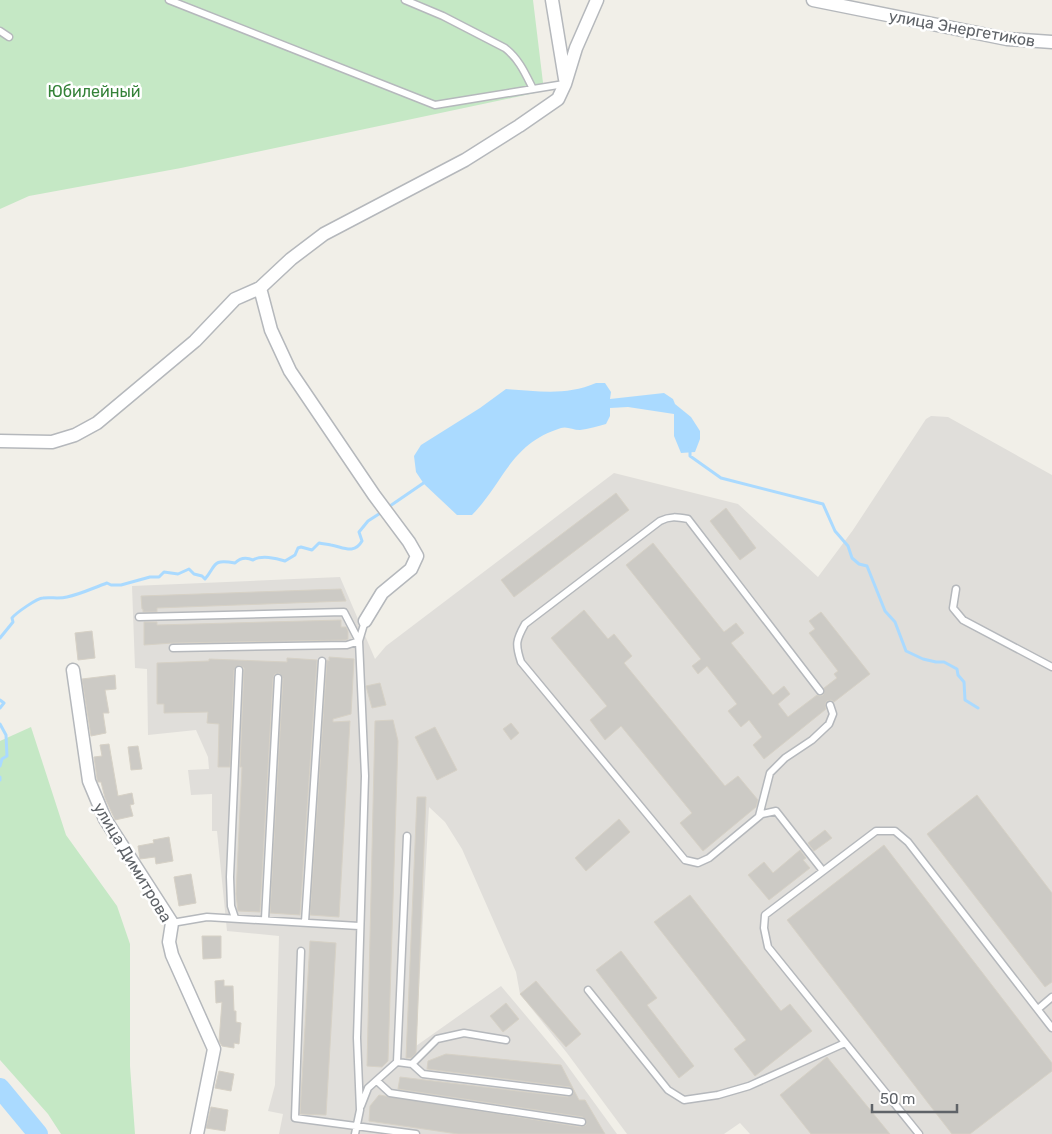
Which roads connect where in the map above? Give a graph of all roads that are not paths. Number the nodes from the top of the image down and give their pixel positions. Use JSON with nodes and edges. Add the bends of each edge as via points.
{"nodes":[{"id":1,"x":169,"y":0,"type":"edge"},
{"id":2,"x":405,"y":0,"type":"edge"},
{"id":3,"x":552,"y":0,"type":"edge"},
{"id":4,"x":597,"y":0,"type":"edge"},
{"id":5,"x":813,"y":0,"type":"edge"},
{"id":6,"x":0,"y":31,"type":"edge"},
{"id":7,"x":9,"y":37,"type":"dead end"},
{"id":8,"x":1052,"y":42,"type":"edge"},
{"id":9,"x":565,"y":84,"type":"junction"},
{"id":10,"x":533,"y":89,"type":"junction"},
{"id":11,"x":260,"y":288,"type":"junction"},
{"id":12,"x":0,"y":441,"type":"edge"},
{"id":13,"x":956,"y":589,"type":"dead end"},
{"id":14,"x":139,"y":617,"type":"dead end"},
{"id":15,"x":365,"y":621,"type":"joint"},
{"id":16,"x":359,"y":641,"type":"junction"},
{"id":17,"x":174,"y":648,"type":"dead end"},
{"id":18,"x":322,"y":661,"type":"dead end"},
{"id":19,"x":1052,"y":667,"type":"edge"},
{"id":20,"x":73,"y":670,"type":"dead end"},
{"id":21,"x":239,"y":670,"type":"dead end"},
{"id":22,"x":278,"y":678,"type":"dead end"},
{"id":23,"x":820,"y":692,"type":"dead end"},
{"id":24,"x":830,"y":705,"type":"dead end"},
{"id":25,"x":759,"y":817,"type":"junction"},
{"id":26,"x":407,"y":836,"type":"dead end"},
{"id":27,"x":823,"y":871,"type":"junction"},
{"id":28,"x":235,"y":918,"type":"junction"},
{"id":29,"x":265,"y":919,"type":"junction"},
{"id":30,"x":305,"y":922,"type":"junction"},
{"id":31,"x":172,"y":923,"type":"junction"},
{"id":32,"x":359,"y":926,"type":"junction"},
{"id":33,"x":301,"y":951,"type":"dead end"},
{"id":34,"x":588,"y":990,"type":"dead end"},
{"id":35,"x":1052,"y":997,"type":"edge"},
{"id":36,"x":1038,"y":1009,"type":"junction"},
{"id":37,"x":1052,"y":1028,"type":"edge"},
{"id":38,"x":506,"y":1040,"type":"dead end"},
{"id":39,"x":845,"y":1043,"type":"junction"},
{"id":40,"x":398,"y":1062,"type":"junction"},
{"id":41,"x":412,"y":1064,"type":"junction"},
{"id":42,"x":376,"y":1081,"type":"junction"},
{"id":43,"x":569,"y":1092,"type":"dead end"},
{"id":44,"x":360,"y":1110,"type":"junction"},
{"id":45,"x":582,"y":1122,"type":"dead end"},
{"id":46,"x":357,"y":1125,"type":"junction"},
{"id":47,"x":197,"y":1134,"type":"edge"},
{"id":48,"x":355,"y":1134,"type":"edge"},
{"id":49,"x":416,"y":1134,"type":"edge"},
{"id":50,"x":919,"y":1134,"type":"edge"}],
"edges":[{"from":1,"to":10,"type":"lane","via":[[435,105]]},
{"from":2,"to":10,"type":"lane","via":[[505,48],[520,63]]},
{"from":3,"to":9,"type":"street"},
{"from":4,"to":9,"type":"street","via":[[576,48]]},
{"from":5,"to":8,"type":"street","name":"улица Энергетиков","via":[[1007,39]]},
{"from":6,"to":7,"type":"lane"},
{"from":9,"to":10,"type":"lane"},
{"from":9,"to":11,"type":"street","via":[[558,99],[519,126],[465,160],[324,234],[290,259]]},
{"from":11,"to":12,"type":"street","via":[[236,299],[196,341],[97,423],[52,442]]},
{"from":11,"to":15,"type":"street","via":[[271,330],[290,372],[417,556],[411,569],[382,593]]},
{"from":13,"to":19,"type":"lane","via":[[953,608],[963,620]]},
{"from":14,"to":16,"type":"lane","via":[[344,612]]},
{"from":15,"to":16,"type":"lane"},
{"from":16,"to":17,"type":"lane","via":[[347,645]]},
{"from":16,"to":32,"type":"lane","via":[[365,776]]},
{"from":18,"to":30,"type":"lane"},
{"from":20,"to":31,"type":"street","name":"улица Димитрова","via":[[89,781],[96,802]]},
{"from":21,"to":28,"type":"lane","via":[[230,878]]},
{"from":22,"to":29,"type":"lane"},
{"from":23,"to":25,"type":"lane","via":[[688,519],[677,517],[660,521],[526,624],[517,638],[516,649],[522,662],[685,860],[698,863],[709,858]]},
{"from":24,"to":25,"type":"lane","via":[[829,724],[770,773]]},
{"from":25,"to":27,"type":"lane","via":[[776,812]]},
{"from":26,"to":40,"type":"lane"},
{"from":27,"to":36,"type":"lane","via":[[876,831],[895,831],[908,842]]},
{"from":27,"to":39,"type":"lane","via":[[765,916],[764,928],[768,947]]},
{"from":28,"to":29,"type":"lane"},
{"from":28,"to":31,"type":"lane","via":[[207,917]]},
{"from":29,"to":30,"type":"lane"},
{"from":30,"to":32,"type":"lane"},
{"from":31,"to":47,"type":"street","name":"улица Димитрова","via":[[169,942],[172,955],[214,1049]]},
{"from":32,"to":44,"type":"lane","via":[[357,1038]]},
{"from":33,"to":46,"type":"lane","via":[[295,1118]]},
{"from":34,"to":39,"type":"lane","via":[[668,1090],[684,1100],[749,1086]]},
{"from":35,"to":36,"type":"lane"},
{"from":36,"to":37,"type":"lane"},
{"from":38,"to":41,"type":"lane","via":[[464,1033],[437,1039]]},
{"from":39,"to":50,"type":"lane"},
{"from":40,"to":41,"type":"lane"},
{"from":40,"to":42,"type":"lane"},
{"from":41,"to":43,"type":"lane","via":[[422,1074]]},
{"from":42,"to":44,"type":"lane","via":[[368,1088]]},
{"from":42,"to":45,"type":"lane","via":[[390,1093]]},
{"from":44,"to":46,"type":"lane"},
{"from":46,"to":48,"type":"lane"},
{"from":46,"to":49,"type":"lane"}]}
